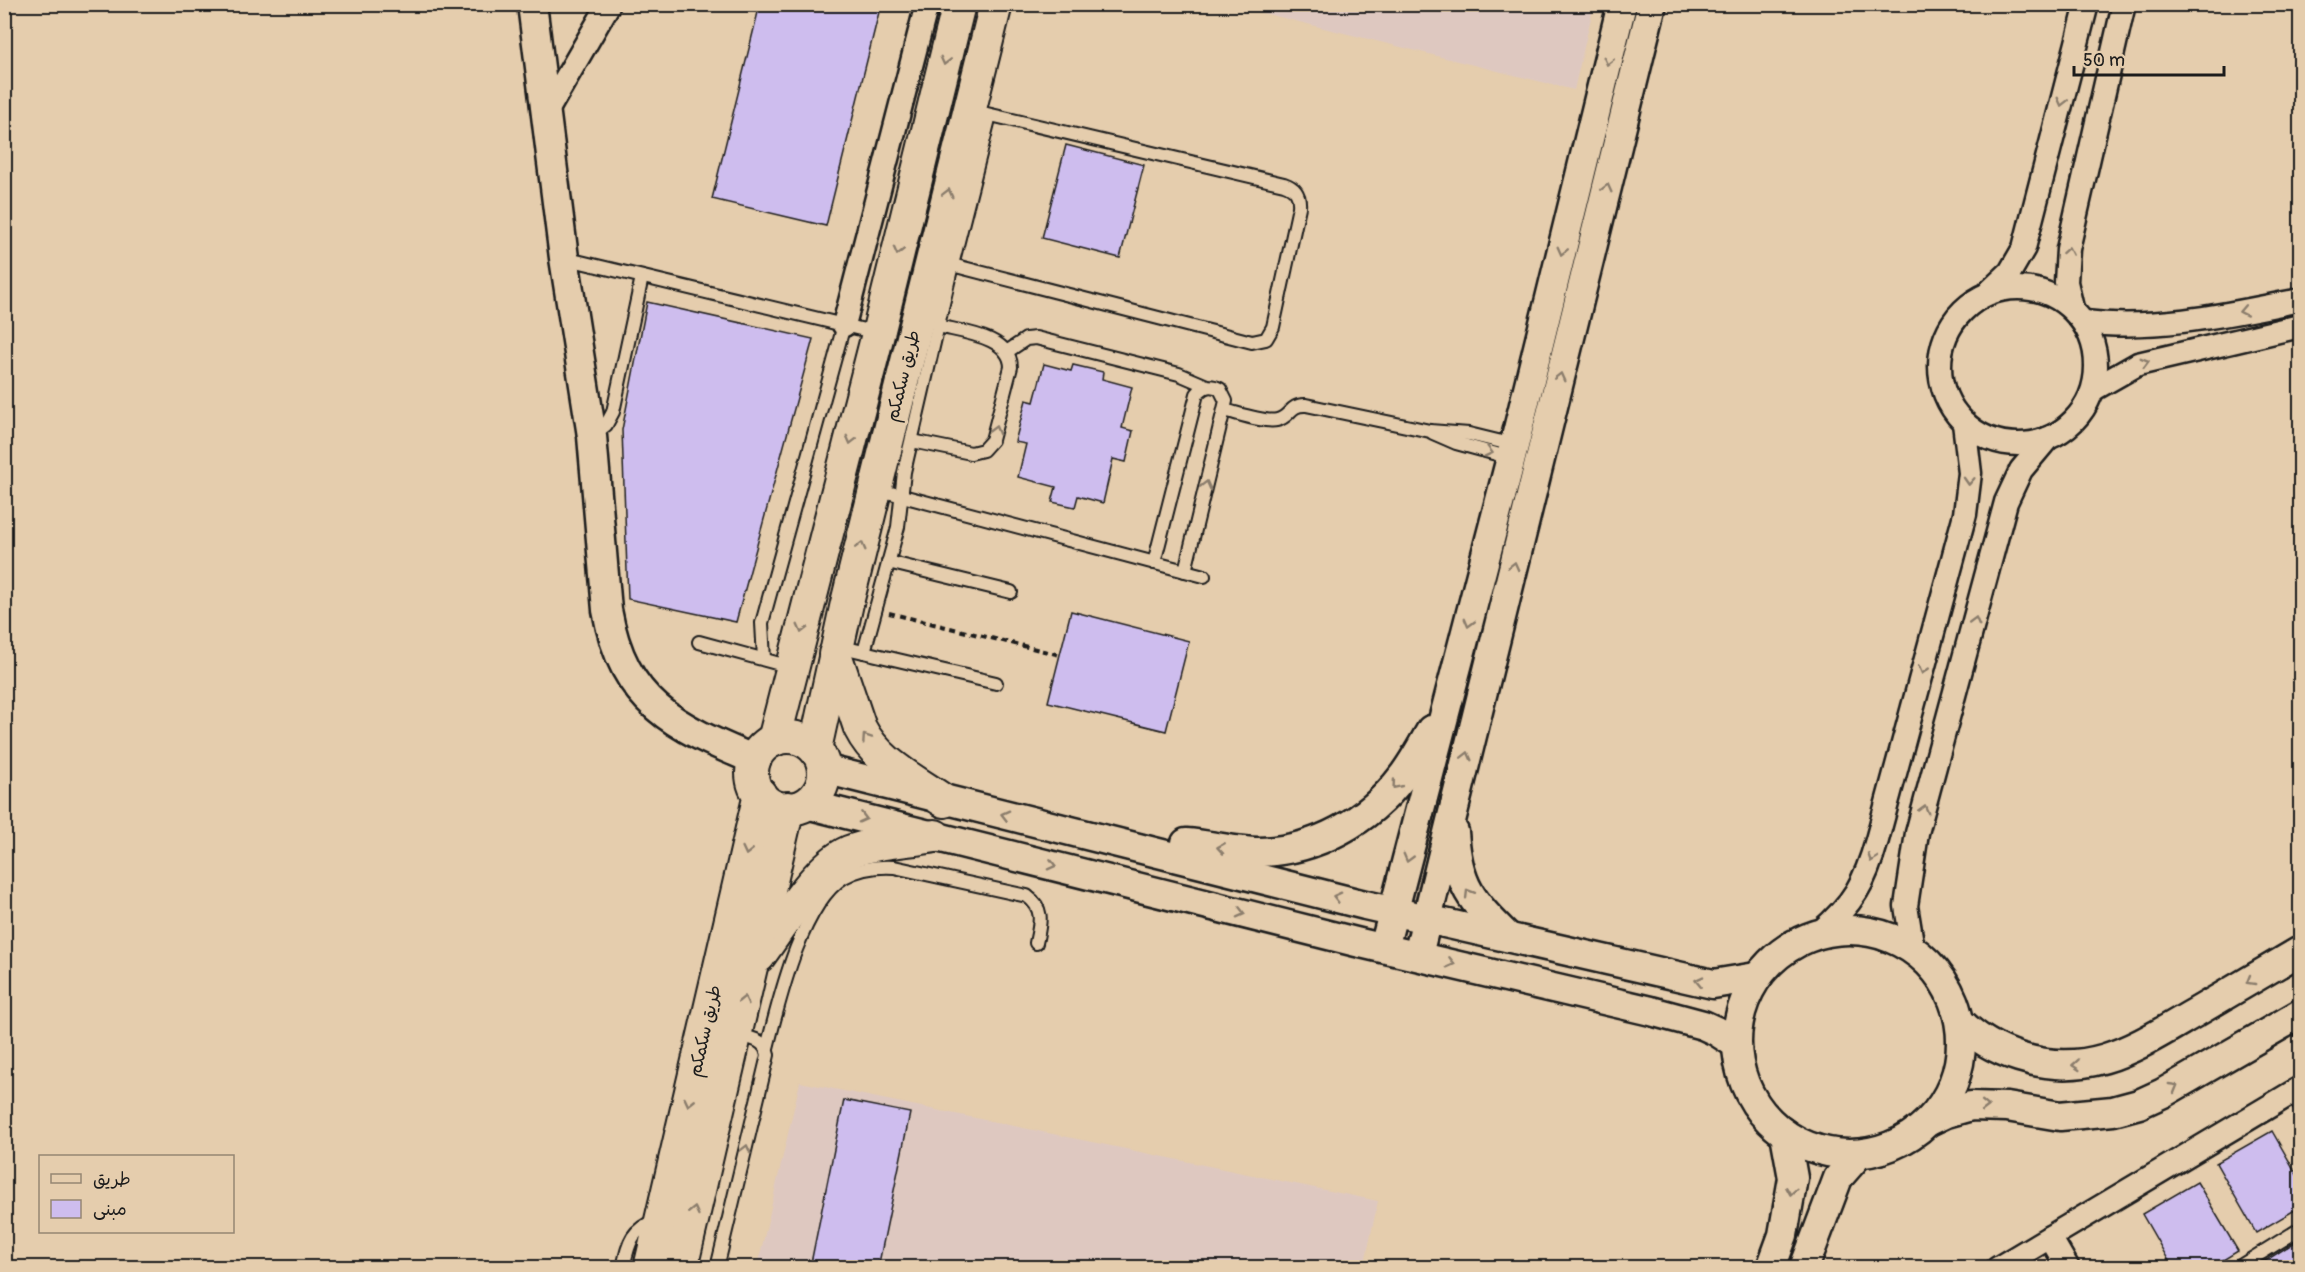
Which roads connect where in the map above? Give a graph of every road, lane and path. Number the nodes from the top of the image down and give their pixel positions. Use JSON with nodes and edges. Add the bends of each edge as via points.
{"nodes":[{"id":1,"x":532,"y":4,"type":"edge"},
{"id":2,"x":609,"y":4,"type":"edge"},
{"id":3,"x":927,"y":4,"type":"edge"},
{"id":4,"x":959,"y":4,"type":"edge"},
{"id":5,"x":996,"y":4,"type":"edge"},
{"id":6,"x":1622,"y":4,"type":"edge"},
{"id":7,"x":1652,"y":4,"type":"edge"},
{"id":8,"x":2087,"y":4,"type":"edge"},
{"id":9,"x":2124,"y":4,"type":"edge"},
{"id":10,"x":547,"y":111,"type":"junction"},
{"id":11,"x":979,"y":112,"type":"junction"},
{"id":12,"x":564,"y":258,"type":"junction"},
{"id":13,"x":952,"y":265,"type":"junction"},
{"id":14,"x":642,"y":277,"type":"junction"},
{"id":15,"x":1990,"y":292,"type":"junction"},
{"id":16,"x":2301,"y":300,"type":"edge"},
{"id":17,"x":2078,"y":315,"type":"junction"},
{"id":18,"x":844,"y":325,"type":"junction"},
{"id":19,"x":938,"y":326,"type":"junction"},
{"id":20,"x":2301,"y":326,"type":"edge"},
{"id":21,"x":878,"y":334,"type":"junction"},
{"id":22,"x":1008,"y":351,"type":"junction"},
{"id":23,"x":1208,"y":386,"type":"junction"},
{"id":24,"x":2094,"y":389,"type":"junction"},
{"id":25,"x":1224,"y":410,"type":"junction"},
{"id":26,"x":1964,"y":423,"type":"junction"},
{"id":27,"x":592,"y":436,"type":"junction"},
{"id":28,"x":2047,"y":439,"type":"junction"},
{"id":29,"x":912,"y":441,"type":"junction"},
{"id":30,"x":1513,"y":452,"type":"junction"},
{"id":31,"x":888,"y":493,"type":"junction"},
{"id":32,"x":888,"y":562,"type":"junction"},
{"id":33,"x":1154,"y":562,"type":"junction"},
{"id":34,"x":1185,"y":571,"type":"junction"},
{"id":35,"x":1204,"y":576,"type":"dead end"},
{"id":36,"x":1011,"y":592,"type":"dead end"},
{"id":37,"x":876,"y":609,"type":"junction"},
{"id":38,"x":699,"y":642,"type":"dead end"},
{"id":39,"x":845,"y":650,"type":"junction"},
{"id":40,"x":1060,"y":655,"type":"dead end"},
{"id":41,"x":778,"y":663,"type":"junction"},
{"id":42,"x":996,"y":683,"type":"dead end"},
{"id":43,"x":1449,"y":700,"type":"junction"},
{"id":44,"x":764,"y":750,"type":"junction"},
{"id":45,"x":820,"y":759,"type":"junction"},
{"id":46,"x":760,"y":794,"type":"junction"},
{"id":47,"x":944,"y":801,"type":"junction"},
{"id":48,"x":797,"y":806,"type":"junction"},
{"id":49,"x":1453,"y":812,"type":"junction"},
{"id":50,"x":935,"y":836,"type":"junction"},
{"id":51,"x":1147,"y":850,"type":"junction"},
{"id":52,"x":1394,"y":911,"type":"junction"},
{"id":53,"x":1427,"y":918,"type":"junction"},
{"id":54,"x":1819,"y":933,"type":"junction"},
{"id":55,"x":1508,"y":937,"type":"junction"},
{"id":56,"x":1036,"y":943,"type":"dead end"},
{"id":57,"x":1384,"y":948,"type":"junction"},
{"id":58,"x":1912,"y":949,"type":"junction"},
{"id":59,"x":2301,"y":951,"type":"edge"},
{"id":60,"x":1418,"y":956,"type":"junction"},
{"id":61,"x":752,"y":966,"type":"junction"},
{"id":62,"x":1756,"y":977,"type":"junction"},
{"id":63,"x":2301,"y":1014,"type":"edge"},
{"id":64,"x":1960,"y":1022,"type":"junction"},
{"id":65,"x":736,"y":1035,"type":"junction"},
{"id":66,"x":1736,"y":1044,"type":"junction"},
{"id":67,"x":767,"y":1048,"type":"junction"},
{"id":68,"x":2298,"y":1096,"type":"edge"},
{"id":69,"x":1929,"y":1120,"type":"junction"},
{"id":70,"x":1785,"y":1134,"type":"junction"},
{"id":71,"x":1859,"y":1154,"type":"junction"},
{"id":72,"x":662,"y":1218,"type":"junction"},
{"id":73,"x":2301,"y":1229,"type":"edge"},
{"id":74,"x":2050,"y":1237,"type":"junction"},
{"id":75,"x":623,"y":1268,"type":"edge"},
{"id":76,"x":650,"y":1268,"type":"edge"},
{"id":77,"x":681,"y":1268,"type":"edge"},
{"id":78,"x":717,"y":1268,"type":"edge"},
{"id":79,"x":1771,"y":1268,"type":"edge"},
{"id":80,"x":1804,"y":1268,"type":"edge"},
{"id":81,"x":1998,"y":1268,"type":"edge"},
{"id":82,"x":2068,"y":1268,"type":"edge"},
{"id":83,"x":2237,"y":1268,"type":"edge"}],
"edges":[{"from":1,"to":10,"type":"street"},
{"from":2,"to":10,"type":"street"},
{"from":3,"to":18,"type":"street"},
{"from":4,"to":21,"type":"main road","name":"طريق سكمكم","one_way":true},
{"from":5,"to":11,"type":"main road","name":"طريق سكمكم"},
{"from":6,"to":30,"type":"street","one_way":true},
{"from":49,"to":7,"type":"street","one_way":true},
{"from":8,"to":15,"type":"street","one_way":true,"via":[[2024,248],[2010,273]]},
{"from":17,"to":9,"type":"street","one_way":true,"via":[[2066,282],[2068,249]]},
{"from":10,"to":12,"type":"street"},
{"from":11,"to":13,"type":"lane"},
{"from":11,"to":13,"type":"lane","via":[[1292,187],[1300,200],[1299,207],[1273,327],[1266,339],[1252,342]]},
{"from":31,"to":11,"type":"main road","name":"طريق سكمكم","one_way":true},
{"from":12,"to":14,"type":"lane"},
{"from":12,"to":27,"type":"street"},
{"from":13,"to":19,"type":"lane"},
{"from":14,"to":18,"type":"lane"},
{"from":14,"to":27,"type":"lane","via":[[613,412],[606,425]]},
{"from":15,"to":17,"type":"street","via":[[2016,287],[2042,291],[2058,298]]},
{"from":15,"to":26,"type":"street","via":[[1961,312],[1943,342],[1940,376],[1945,394]]},
{"from":16,"to":17,"type":"street","one_way":true,"via":[[2145,325],[2107,325]]},
{"from":17,"to":24,"type":"street","via":[[2097,355]]},
{"from":18,"to":21,"type":"lane"},
{"from":18,"to":41,"type":"lane","via":[[762,623]]},
{"from":19,"to":22,"type":"lane","via":[[978,336]]},
{"from":19,"to":29,"type":"lane"},
{"from":24,"to":20,"type":"street","one_way":true,"via":[[2138,364]]},
{"from":21,"to":41,"type":"main road","name":"طريق سكمكم","one_way":true},
{"from":22,"to":23,"type":"lane","via":[[1026,339],[1036,338],[1179,374]]},
{"from":29,"to":22,"type":"lane","one_way":true,"via":[[970,453],[988,446],[1011,367]]},
{"from":23,"to":25,"type":"lane","via":[[1224,394]]},
{"from":23,"to":33,"type":"lane","via":[[1195,400]]},
{"from":24,"to":28,"type":"street","via":[[2076,419]]},
{"from":25,"to":30,"type":"lane","via":[[1276,421],[1292,408],[1306,405],[1430,431],[1469,434]]},
{"from":34,"to":25,"type":"lane","one_way":true},
{"from":26,"to":28,"type":"street","via":[[1978,433],[2012,444]]},
{"from":26,"to":54,"type":"street","one_way":true,"via":[[1970,473],[1965,514],[1877,840],[1856,894]]},
{"from":27,"to":44,"type":"street","via":[[607,610],[627,670],[653,704],[688,730]]},
{"from":58,"to":28,"type":"street","one_way":true,"via":[[1906,906],[1917,833],[2006,502],[2021,470]]},
{"from":29,"to":31,"type":"lane","via":[[903,481]]},
{"from":30,"to":43,"type":"street","one_way":true},
{"from":31,"to":32,"type":"lane","via":[[900,517]]},
{"from":31,"to":33,"type":"lane"},
{"from":39,"to":31,"type":"main road","name":"طريق سكمكم","one_way":true},
{"from":32,"to":36,"type":"lane"},
{"from":32,"to":37,"type":"lane"},
{"from":33,"to":34,"type":"lane"},
{"from":34,"to":35,"type":"lane"},
{"from":37,"to":39,"type":"lane"},
{"from":37,"to":40,"type":"path"},
{"from":38,"to":41,"type":"lane"},
{"from":39,"to":42,"type":"lane"},
{"from":39,"to":45,"type":"main road","name":"طريق سكمكم"},
{"from":47,"to":39,"type":"main road","one_way":true,"via":[[890,764],[865,739]]},
{"from":41,"to":44,"type":"main road","name":"طريق سكمكم"},
{"from":43,"to":51,"type":"street","one_way":true,"via":[[1389,792],[1375,807],[1341,830],[1307,844],[1278,850],[1244,851],[1176,843]]},
{"from":43,"to":52,"type":"street","one_way":true},
{"from":44,"to":45,"type":"main road","via":[[791,737],[801,739]]},
{"from":44,"to":46,"type":"main road","via":[[753,777]]},
{"from":45,"to":47,"type":"street"},
{"from":45,"to":48,"type":"main road","via":[[823,783],[819,792]]},
{"from":46,"to":48,"type":"main road","via":[[772,805]]},
{"from":46,"to":72,"type":"main road","name":"طريق سكمكم","one_way":true},
{"from":51,"to":47,"type":"street","one_way":true},
{"from":48,"to":50,"type":"street","one_way":true},
{"from":48,"to":61,"type":"main road","name":"طريق سكمكم"},
{"from":49,"to":53,"type":"street"},
{"from":55,"to":49,"type":"street","one_way":true,"via":[[1477,905],[1462,881],[1455,851]]},
{"from":50,"to":57,"type":"street","one_way":true},
{"from":50,"to":61,"type":"main road","via":[[859,849],[838,858],[817,878]]},
{"from":52,"to":51,"type":"street","one_way":true},
{"from":52,"to":53,"type":"street"},
{"from":52,"to":57,"type":"street"},
{"from":53,"to":55,"type":"street"},
{"from":53,"to":60,"type":"street"},
{"from":54,"to":58,"type":"street","via":[[1877,933]]},
{"from":54,"to":62,"type":"street","via":[[1773,958]]},
{"from":62,"to":55,"type":"street","one_way":true,"via":[[1713,984]]},
{"from":56,"to":67,"type":"lane","via":[[1041,916],[1037,905],[1027,896],[894,867],[855,872],[824,897],[789,964]]},
{"from":57,"to":60,"type":"street"},
{"from":58,"to":64,"type":"street","via":[[1944,981]]},
{"from":59,"to":64,"type":"street","one_way":true,"via":[[2139,1045],[2098,1062],[2034,1062],[1988,1044]]},
{"from":60,"to":66,"type":"street","one_way":true,"via":[[1703,1025]]},
{"from":65,"to":61,"type":"main road","name":"طريق سكمكم","one_way":true},
{"from":62,"to":66,"type":"street","via":[[1741,1009]]},
{"from":69,"to":63,"type":"street","one_way":true,"via":[[1971,1106],[2007,1107],[2060,1116],[2096,1114],[2139,1104]]},
{"from":64,"to":69,"type":"street","via":[[1957,1075],[1946,1099]]},
{"from":65,"to":67,"type":"lane"},
{"from":77,"to":65,"type":"main road","name":"طريق سكمكم","one_way":true},
{"from":66,"to":70,"type":"street","via":[[1742,1079],[1759,1110]]},
{"from":78,"to":67,"type":"lane","one_way":true,"via":[[767,1062]]},
{"from":68,"to":74,"type":"street"},
{"from":69,"to":71,"type":"street","via":[[1909,1137]]},
{"from":70,"to":71,"type":"street","via":[[1820,1150]]},
{"from":70,"to":79,"type":"street","one_way":true,"via":[[1793,1178],[1783,1235]]},
{"from":71,"to":80,"type":"street","via":[[1838,1178]]},
{"from":72,"to":75,"type":"lane","via":[[633,1235]]},
{"from":72,"to":76,"type":"main road","name":"طريق سكمكم"},
{"from":73,"to":83,"type":"lane"},
{"from":74,"to":81,"type":"street"},
{"from":74,"to":82,"type":"street"}]}
